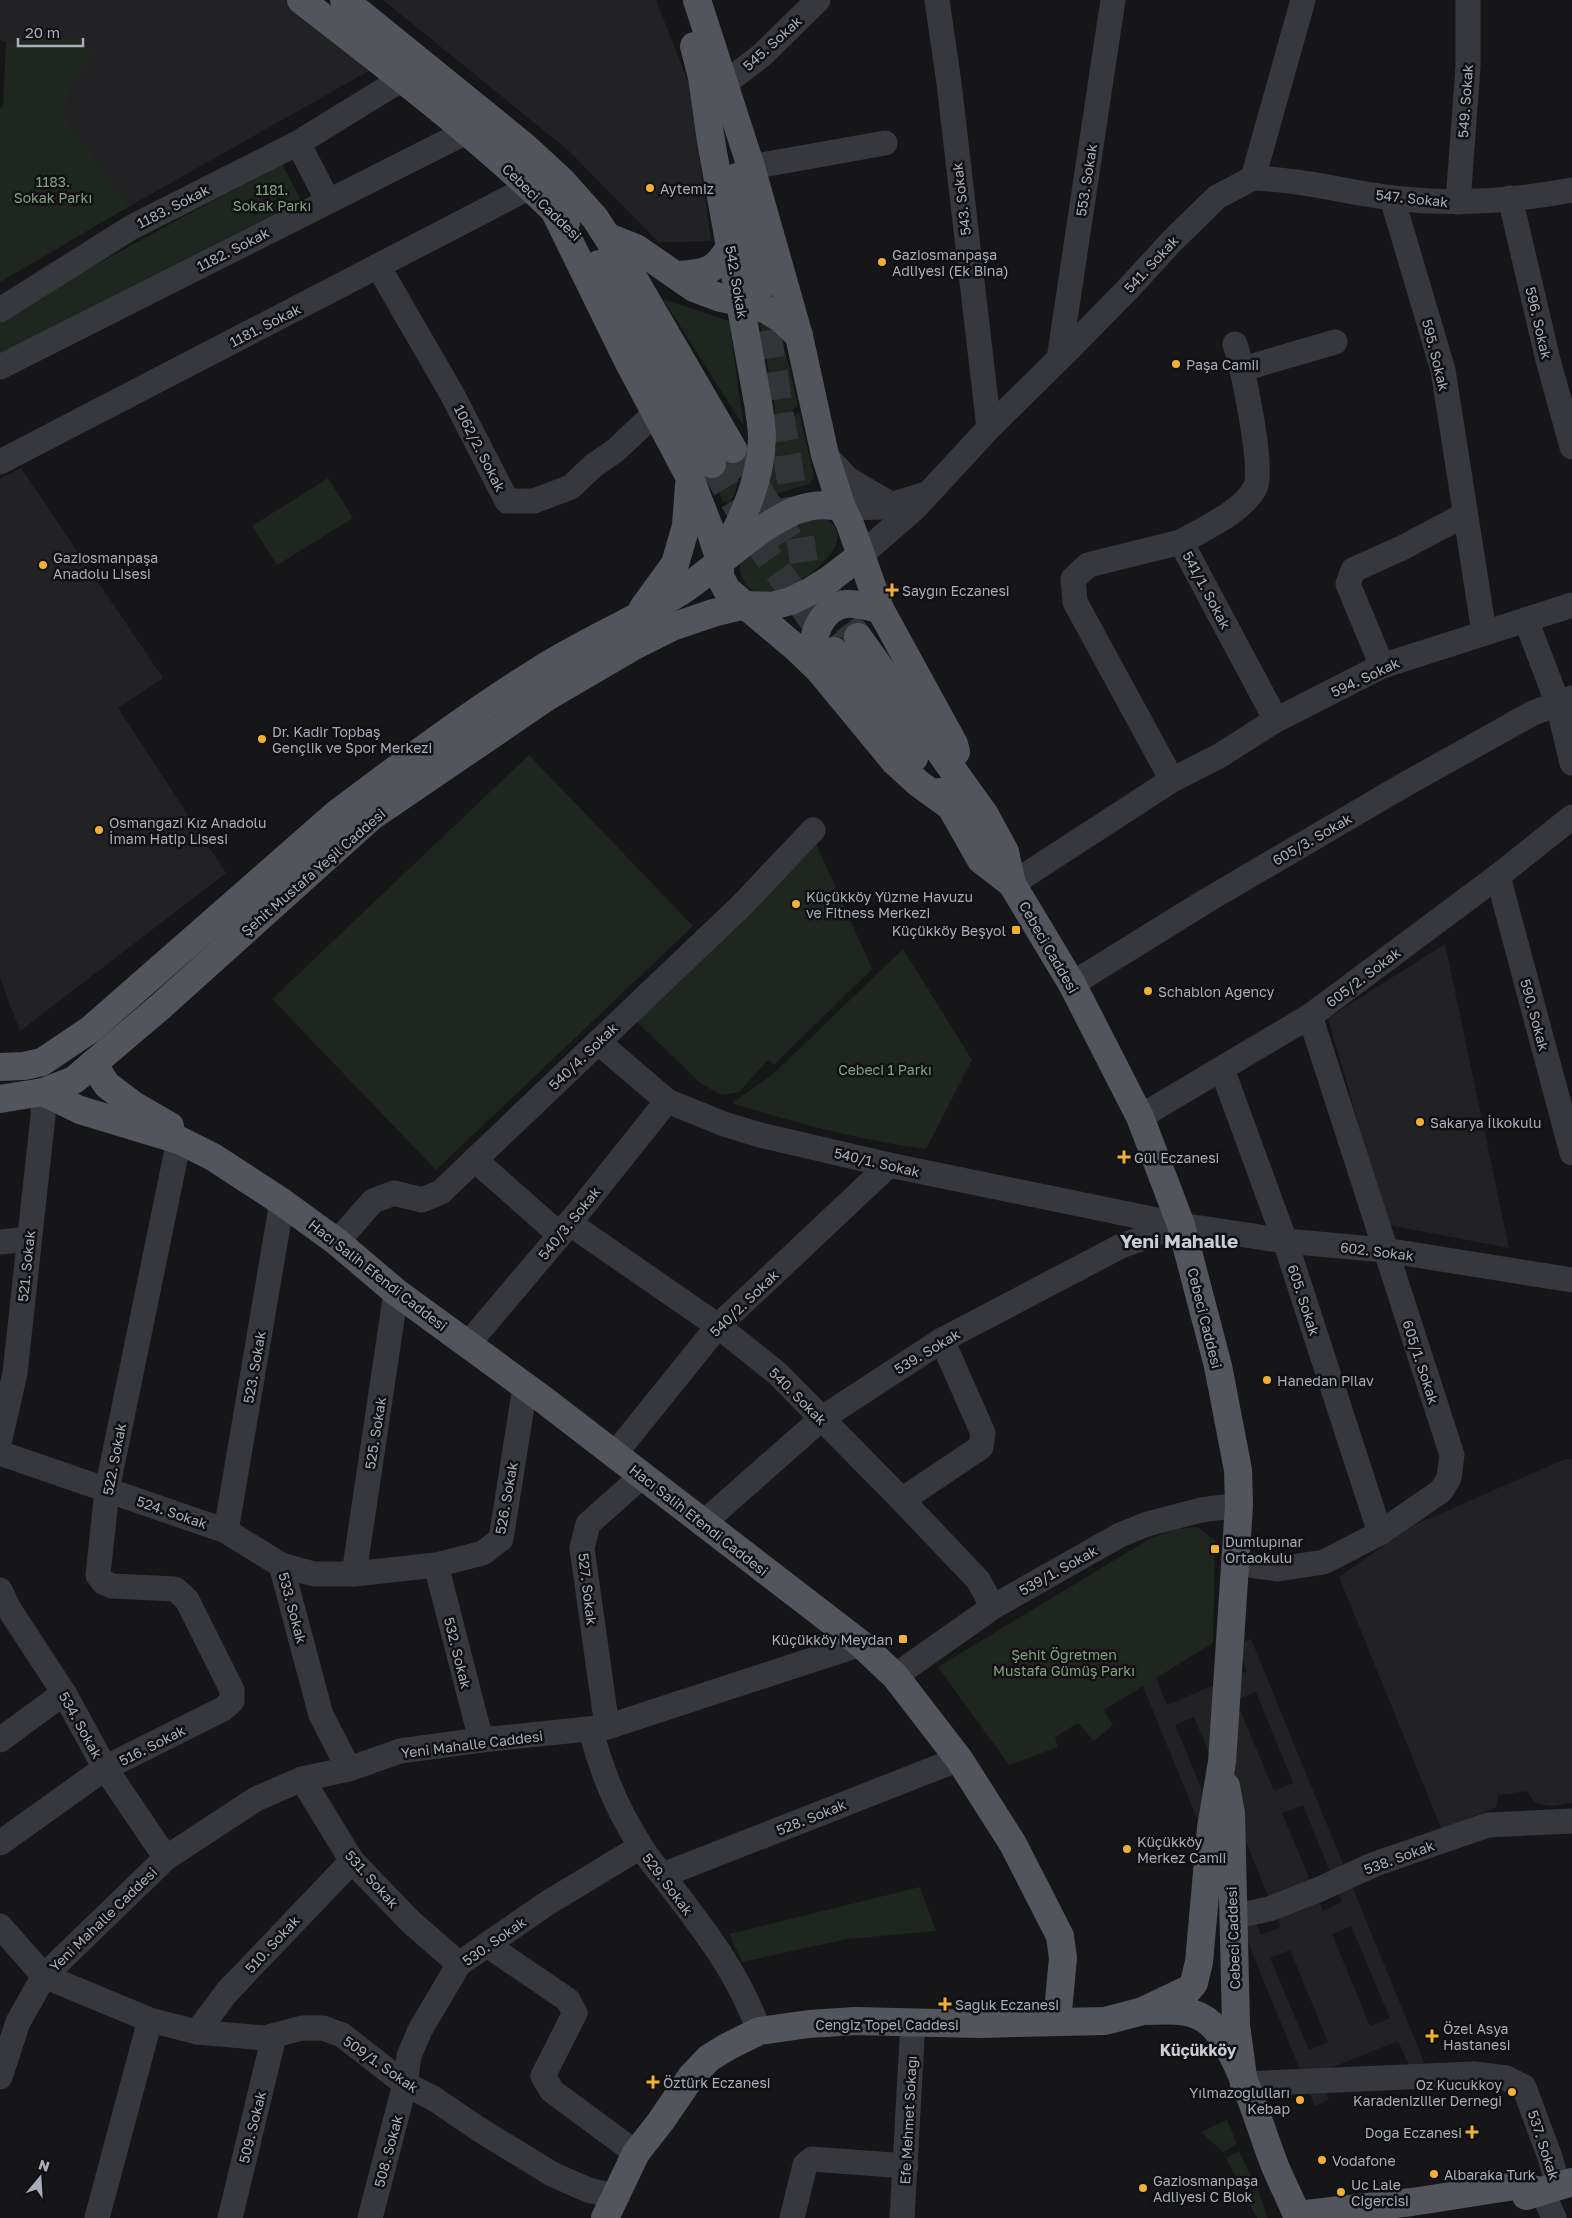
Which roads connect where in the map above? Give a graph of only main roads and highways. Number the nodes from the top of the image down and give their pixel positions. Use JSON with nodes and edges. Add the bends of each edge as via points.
{"nodes":[{"id":1,"x":301,"y":0,"type":"edge"},
{"id":2,"x":344,"y":0,"type":"edge"},
{"id":3,"x":678,"y":0,"type":"edge"},
{"id":4,"x":697,"y":0,"type":"edge"},
{"id":5,"x":724,"y":84,"type":"junction"},
{"id":6,"x":554,"y":210,"type":"junction"},
{"id":7,"x":608,"y":237,"type":"junction"},
{"id":8,"x":731,"y":244,"type":"junction"},
{"id":9,"x":676,"y":275,"type":"junction"},
{"id":10,"x":750,"y":295,"type":"junction"},
{"id":11,"x":799,"y":336,"type":"junction"},
{"id":12,"x":712,"y":464,"type":"junction"},
{"id":13,"x":842,"y":508,"type":"junction"},
{"id":14,"x":860,"y":556,"type":"junction"},
{"id":15,"x":720,"y":560,"type":"junction"},
{"id":16,"x":876,"y":598,"type":"junction"},
{"id":17,"x":746,"y":606,"type":"junction"},
{"id":18,"x":637,"y":616,"type":"junction"},
{"id":19,"x":858,"y":636,"type":"tunnel mouth"},
{"id":20,"x":827,"y":661,"type":"junction"},
{"id":21,"x":965,"y":785,"type":"junction"},
{"id":22,"x":1012,"y":884,"type":"junction"},
{"id":23,"x":94,"y":1064,"type":"junction"},
{"id":24,"x":0,"y":1067,"type":"edge"},
{"id":25,"x":43,"y":1092,"type":"junction"},
{"id":26,"x":0,"y":1099,"type":"edge"},
{"id":27,"x":179,"y":1140,"type":"junction"},
{"id":28,"x":1222,"y":1762,"type":"junction"},
{"id":29,"x":1206,"y":1898,"type":"junction"},
{"id":30,"x":1232,"y":1917,"type":"junction"},
{"id":31,"x":1143,"y":2011,"type":"junction"},
{"id":32,"x":1057,"y":2022,"type":"junction"},
{"id":33,"x":1244,"y":2084,"type":"junction"},
{"id":34,"x":1557,"y":2186,"type":"edge"},
{"id":35,"x":609,"y":2207,"type":"edge"},
{"id":36,"x":1298,"y":2216,"type":"edge"},
{"id":37,"x":1405,"y":2218,"type":"edge"}],
"edges":[{"from":1,"to":6,"type":"main road","name":"Cebeci Caddesi","via":[[466,132]]},
{"from":2,"to":7,"type":"main road","name":"Cebeci Caddesi","via":[[524,146],[562,181]]},
{"from":3,"to":8,"type":"main road","name":"542. Sokak","via":[[702,78]]},
{"from":4,"to":5,"type":"main road"},
{"from":5,"to":10,"type":"main road","via":[[725,117]]},
{"from":5,"to":11,"type":"main road"},
{"from":6,"to":12,"type":"main road","name":"Cebeci Caddesi","via":[[572,228],[598,264]]},
{"from":6,"to":12,"type":"main road","via":[[655,413]]},
{"from":7,"to":9,"type":"main road","via":[[636,248]]},
{"from":7,"to":12,"type":"main road","name":"Cebeci Caddesi"},
{"from":8,"to":9,"type":"main road","via":[[717,265],[706,271]]},
{"from":8,"to":10,"type":"main road","name":"542. Sokak"},
{"from":9,"to":10,"type":"main road","via":[[694,288],[721,298]]},
{"from":10,"to":11,"type":"main road"},
{"from":10,"to":15,"type":"main road","name":"542. Sokak","via":[[762,437],[750,494],[737,531]]},
{"from":11,"to":13,"type":"main road","via":[[825,455]]},
{"from":12,"to":15,"type":"main road"},
{"from":12,"to":18,"type":"main road","via":[[674,564]]},
{"from":13,"to":14,"type":"main road"},
{"from":13,"to":15,"type":"main road","name":"Şehit Mustafa Yeşil Caddesi","via":[[821,505],[794,511]]},
{"from":14,"to":16,"type":"main road"},
{"from":14,"to":17,"type":"main road","name":"Şehit Mustafa Yeşil Caddesi","via":[[830,579],[791,600],[772,606]]},
{"from":15,"to":17,"type":"main road","via":[[720,577],[727,590]]},
{"from":15,"to":18,"type":"main road","name":"Şehit Mustafa Yeşil Caddesi","via":[[679,592]]},
{"from":16,"to":20,"type":"main road","via":[[838,606],[826,615],[818,626],[814,650]]},
{"from":16,"to":21,"type":"main road","via":[[954,744]]},
{"from":17,"to":20,"type":"main road"},
{"from":17,"to":23,"type":"main road","name":"Şehit Mustafa Yeşil Caddesi","via":[[672,627],[636,644],[547,697],[371,817]]},
{"from":18,"to":24,"type":"main road","name":"Şehit Mustafa Yeşil Caddesi","via":[[537,672],[341,810],[91,1029],[42,1062]]},
{"from":19,"to":21,"type":"main road","name":"Cebeci Caddesi"},
{"from":20,"to":22,"type":"main road","name":"Cebeci Caddesi","via":[[951,808],[982,860]]},
{"from":21,"to":22,"type":"main road","name":"Cebeci Caddesi","via":[[1005,852]]},
{"from":22,"to":28,"type":"main road","name":"Cebeci Caddesi","via":[[1072,984],[1140,1117],[1182,1225],[1218,1366],[1238,1470],[1239,1505]]},
{"from":23,"to":25,"type":"main road","name":"Şehit Mustafa Yeşil Caddesi","via":[[74,1080]]},
{"from":23,"to":27,"type":"main road","via":[[107,1085],[172,1128]]},
{"from":25,"to":26,"type":"main road","name":"Şehit Mustafa Yeşil Caddesi"},
{"from":25,"to":27,"type":"main road","via":[[80,1110]]},
{"from":27,"to":32,"type":"main road","name":"Hacı Salih Efendi Caddesi","via":[[282,1202],[337,1242],[396,1292],[861,1644],[895,1676],[959,1758],[1013,1844],[1060,1936],[1063,1958]]},
{"from":28,"to":29,"type":"main road","name":"Cebeci Caddesi","via":[[1211,1828]]},
{"from":28,"to":30,"type":"main road","name":"Cebeci Caddesi","via":[[1230,1813]]},
{"from":29,"to":30,"type":"main road","via":[[1216,1914]]},
{"from":29,"to":31,"type":"main road","name":"Cebeci Caddesi","via":[[1194,1983],[1189,1989]]},
{"from":30,"to":33,"type":"main road","name":"Cebeci Caddesi","via":[[1236,2025]]},
{"from":31,"to":32,"type":"main road","name":"Cengiz Topel Caddesi","via":[[1105,2020]]},
{"from":31,"to":33,"type":"main road","via":[[1175,2009],[1210,2023],[1222,2036]]},
{"from":32,"to":35,"type":"main road","name":"Cengiz Topel Caddesi","via":[[846,2022],[758,2031],[709,2058],[691,2077],[636,2153]]},
{"from":33,"to":36,"type":"main road","via":[[1275,2167]]},
{"from":34,"to":36,"type":"main road","via":[[1515,2186]]},
{"from":34,"to":37,"type":"main road","via":[[1513,2200]]}]}
